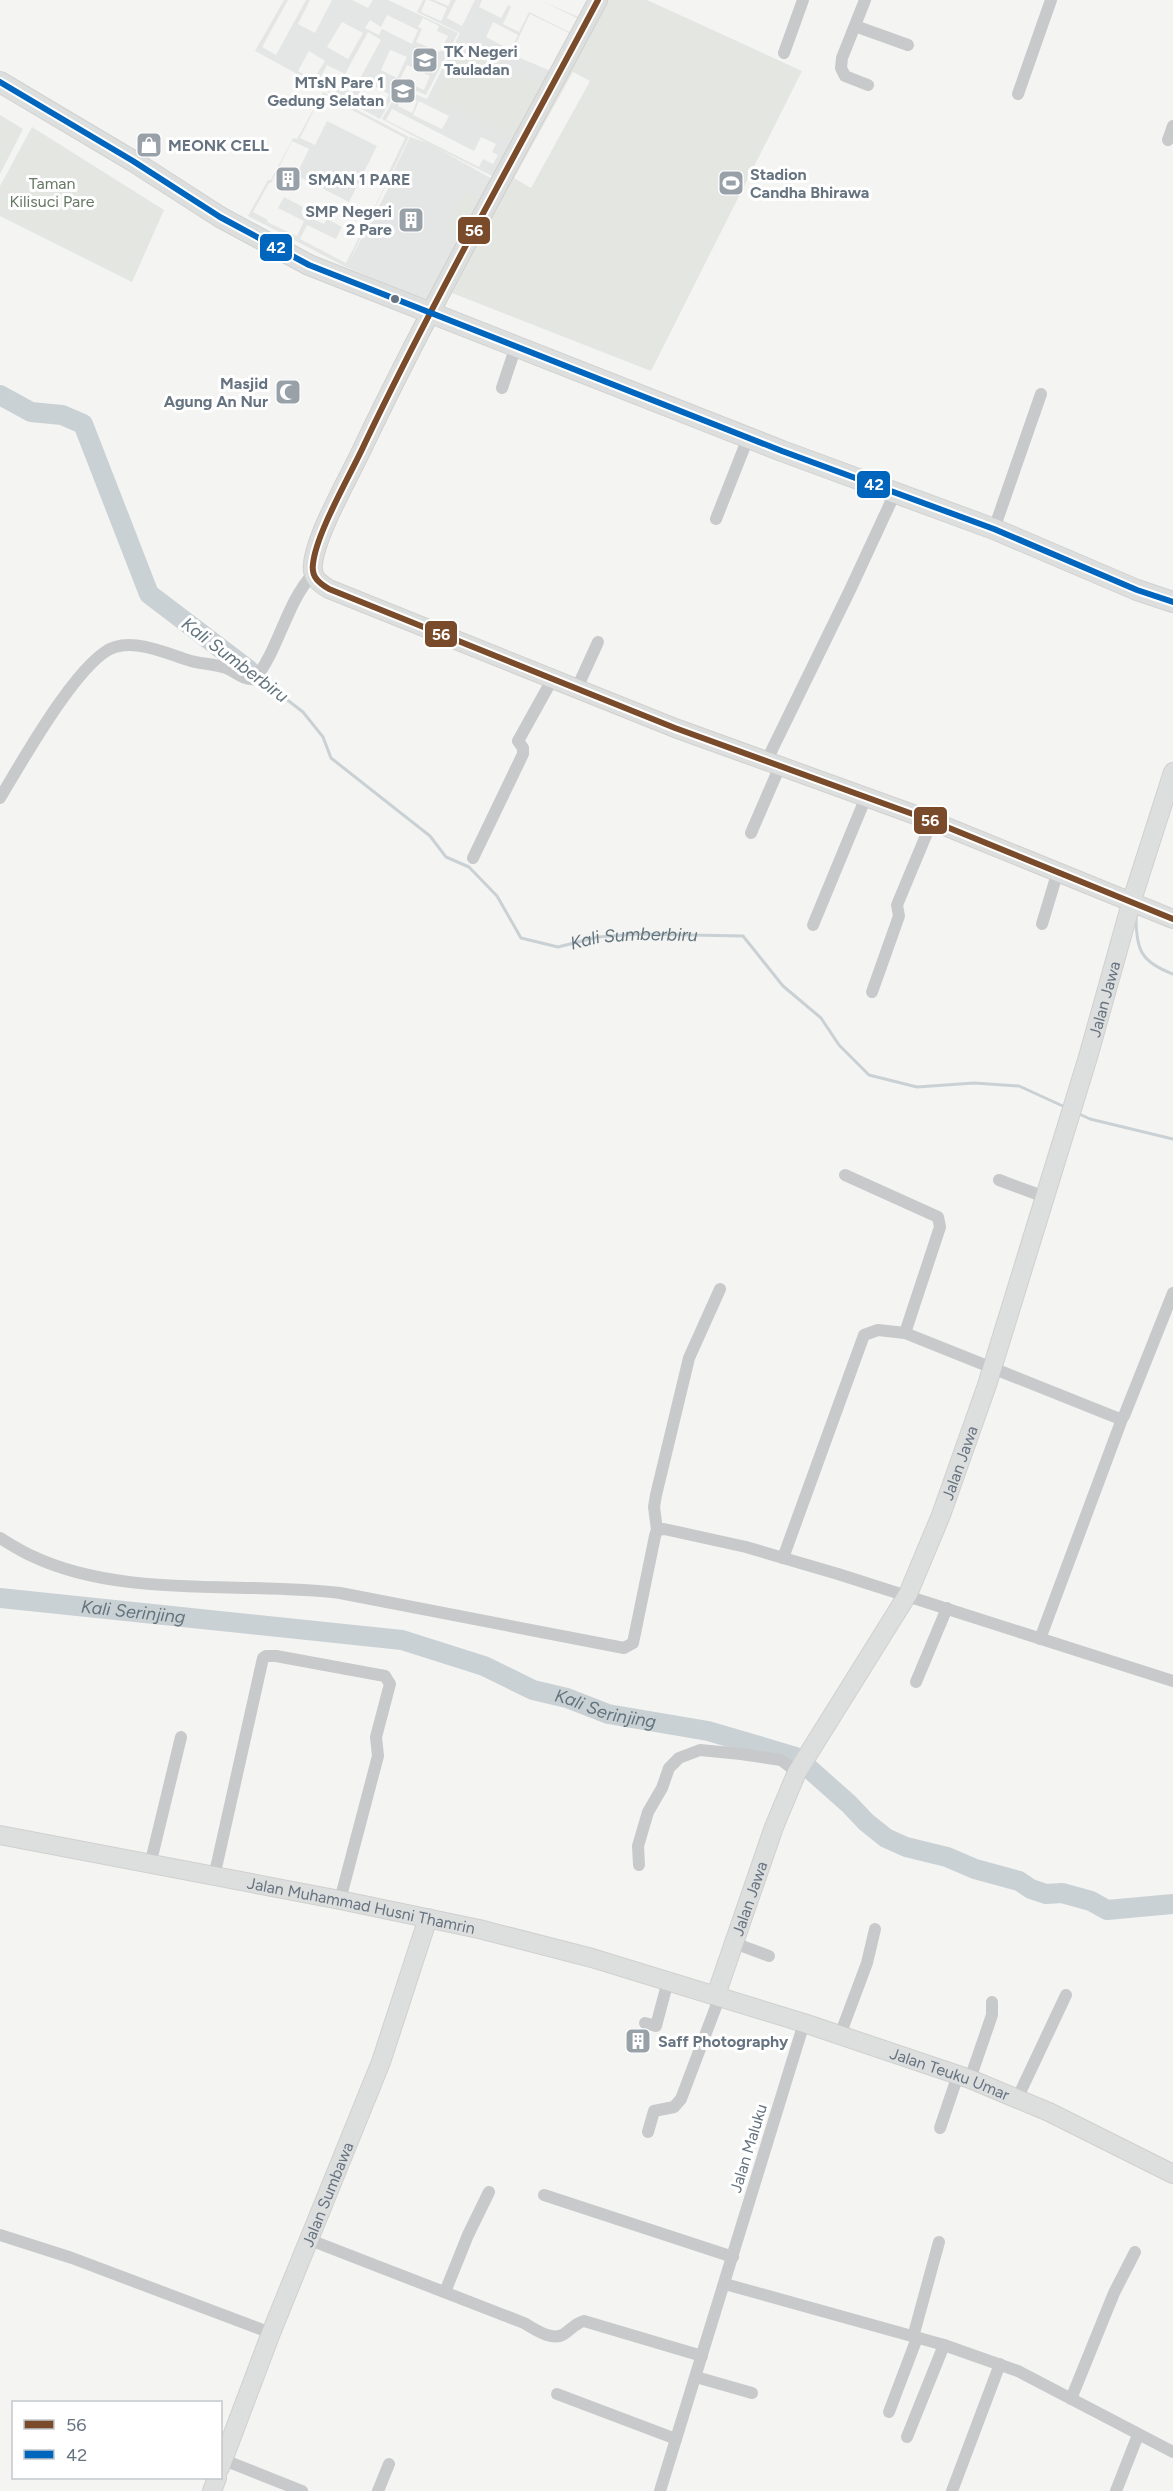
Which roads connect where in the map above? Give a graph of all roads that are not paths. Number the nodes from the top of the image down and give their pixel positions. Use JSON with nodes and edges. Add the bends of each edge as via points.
{"nodes":[{"id":1,"x":598,"y":0,"type":"edge"},
{"id":2,"x":803,"y":0,"type":"edge"},
{"id":3,"x":865,"y":0,"type":"edge"},
{"id":4,"x":1051,"y":0,"type":"edge"},
{"id":5,"x":855,"y":26,"type":"junction"},
{"id":6,"x":908,"y":45,"type":"dead end"},
{"id":7,"x":784,"y":53,"type":"dead end"},
{"id":8,"x":0,"y":82,"type":"edge"},
{"id":9,"x":868,"y":85,"type":"dead end"},
{"id":10,"x":1018,"y":94,"type":"dead end"},
{"id":11,"x":1173,"y":126,"type":"edge"},
{"id":12,"x":1168,"y":140,"type":"dead end"},
{"id":13,"x":430,"y":313,"type":"junction"},
{"id":14,"x":516,"y":346,"type":"junction"},
{"id":15,"x":502,"y":388,"type":"dead end"},
{"id":16,"x":1041,"y":394,"type":"dead end"},
{"id":17,"x":748,"y":438,"type":"junction"},
{"id":18,"x":895,"y":492,"type":"junction"},
{"id":19,"x":716,"y":519,"type":"dead end"},
{"id":20,"x":994,"y":529,"type":"junction"},
{"id":21,"x":313,"y":574,"type":"junction"},
{"id":22,"x":1173,"y":603,"type":"edge"},
{"id":23,"x":598,"y":642,"type":"dead end"},
{"id":24,"x":552,"y":678,"type":"junction"},
{"id":25,"x":576,"y":688,"type":"junction"},
{"id":26,"x":773,"y":764,"type":"junction"},
{"id":27,"x":1173,"y":772,"type":"edge"},
{"id":28,"x":866,"y":796,"type":"junction"},
{"id":29,"x":0,"y":798,"type":"edge"},
{"id":30,"x":932,"y":821,"type":"junction"},
{"id":31,"x":751,"y":833,"type":"dead end"},
{"id":32,"x":473,"y":858,"type":"dead end"},
{"id":33,"x":1058,"y":871,"type":"junction"},
{"id":34,"x":1138,"y":903,"type":"junction"},
{"id":35,"x":1173,"y":919,"type":"edge"},
{"id":36,"x":1042,"y":924,"type":"dead end"},
{"id":37,"x":813,"y":925,"type":"dead end"},
{"id":38,"x":872,"y":992,"type":"dead end"},
{"id":39,"x":845,"y":1175,"type":"dead end"},
{"id":40,"x":999,"y":1180,"type":"dead end"},
{"id":41,"x":1045,"y":1197,"type":"junction"},
{"id":42,"x":720,"y":1288,"type":"dead end"},
{"id":43,"x":1173,"y":1293,"type":"edge"},
{"id":44,"x":905,"y":1332,"type":"junction"},
{"id":45,"x":992,"y":1369,"type":"junction"},
{"id":46,"x":1122,"y":1419,"type":"junction"},
{"id":47,"x":657,"y":1530,"type":"junction"},
{"id":48,"x":0,"y":1538,"type":"edge"},
{"id":49,"x":783,"y":1558,"type":"junction"},
{"id":50,"x":908,"y":1594,"type":"junction"},
{"id":51,"x":947,"y":1608,"type":"junction"},
{"id":52,"x":1040,"y":1639,"type":"junction"},
{"id":53,"x":1173,"y":1681,"type":"edge"},
{"id":54,"x":915,"y":1682,"type":"dead end"},
{"id":55,"x":181,"y":1737,"type":"dead end"},
{"id":56,"x":798,"y":1770,"type":"junction"},
{"id":57,"x":0,"y":1835,"type":"edge"},
{"id":58,"x":150,"y":1864,"type":"junction"},
{"id":59,"x":639,"y":1865,"type":"dead end"},
{"id":60,"x":213,"y":1877,"type":"junction"},
{"id":61,"x":340,"y":1900,"type":"junction"},
{"id":62,"x":428,"y":1918,"type":"junction"},
{"id":63,"x":875,"y":1929,"type":"dead end"},
{"id":64,"x":734,"y":1943,"type":"junction"},
{"id":65,"x":769,"y":1956,"type":"dead end"},
{"id":66,"x":668,"y":1981,"type":"junction"},
{"id":67,"x":1066,"y":1995,"type":"dead end"},
{"id":68,"x":718,"y":1996,"type":"junction"},
{"id":69,"x":992,"y":2002,"type":"dead end"},
{"id":70,"x":645,"y":2023,"type":"dead end"},
{"id":71,"x":804,"y":2023,"type":"junction"},
{"id":72,"x":840,"y":2035,"type":"junction"},
{"id":73,"x":964,"y":2077,"type":"junction"},
{"id":74,"x":1017,"y":2099,"type":"junction"},
{"id":75,"x":940,"y":2128,"type":"dead end"},
{"id":76,"x":648,"y":2132,"type":"dead end"},
{"id":77,"x":1171,"y":2169,"type":"edge"},
{"id":78,"x":489,"y":2192,"type":"dead end"},
{"id":79,"x":544,"y":2195,"type":"dead end"},
{"id":80,"x":0,"y":2235,"type":"edge"},
{"id":81,"x":310,"y":2240,"type":"junction"},
{"id":82,"x":939,"y":2242,"type":"dead end"},
{"id":83,"x":1136,"y":2252,"type":"dead end"},
{"id":84,"x":733,"y":2257,"type":"junction"},
{"id":85,"x":725,"y":2284,"type":"junction"},
{"id":86,"x":445,"y":2292,"type":"junction"},
{"id":87,"x":271,"y":2333,"type":"junction"},
{"id":88,"x":915,"y":2337,"type":"junction"},
{"id":89,"x":944,"y":2345,"type":"junction"},
{"id":90,"x":702,"y":2356,"type":"junction"},
{"id":91,"x":1000,"y":2364,"type":"junction"},
{"id":92,"x":696,"y":2377,"type":"junction"},
{"id":93,"x":752,"y":2392,"type":"dead end"},
{"id":94,"x":557,"y":2394,"type":"dead end"},
{"id":95,"x":1071,"y":2399,"type":"junction"},
{"id":96,"x":889,"y":2412,"type":"dead end"},
{"id":97,"x":1138,"y":2435,"type":"junction"},
{"id":98,"x":907,"y":2437,"type":"dead end"},
{"id":99,"x":676,"y":2439,"type":"junction"},
{"id":100,"x":1173,"y":2452,"type":"edge"},
{"id":101,"x":222,"y":2464,"type":"edge"},
{"id":102,"x":389,"y":2464,"type":"dead end"},
{"id":103,"x":296,"y":2490,"type":"edge"},
{"id":104,"x":378,"y":2491,"type":"edge"},
{"id":105,"x":660,"y":2491,"type":"edge"},
{"id":106,"x":952,"y":2491,"type":"edge"},
{"id":107,"x":1116,"y":2491,"type":"edge"}],
"edges":[{"from":1,"to":13,"type":"street"},
{"from":2,"to":7,"type":"street"},
{"from":3,"to":5,"type":"street"},
{"from":4,"to":10,"type":"street"},
{"from":5,"to":6,"type":"street"},
{"from":5,"to":9,"type":"street","via":[[841,68],[844,76]]},
{"from":8,"to":13,"type":"main road","via":[[279,250]]},
{"from":11,"to":12,"type":"street"},
{"from":13,"to":14,"type":"main road"},
{"from":13,"to":21,"type":"street","via":[[320,539]]},
{"from":14,"to":15,"type":"street"},
{"from":14,"to":17,"type":"main road"},
{"from":16,"to":20,"type":"street"},
{"from":17,"to":18,"type":"main road"},
{"from":17,"to":19,"type":"street"},
{"from":18,"to":20,"type":"main road"},
{"from":18,"to":26,"type":"street"},
{"from":20,"to":22,"type":"main road"},
{"from":21,"to":24,"type":"street","via":[[328,589]]},
{"from":21,"to":29,"type":"street","via":[[300,590],[278,642],[257,677],[249,680],[225,668],[145,648],[125,646],[107,651],[77,678]]},
{"from":23,"to":25,"type":"street"},
{"from":24,"to":25,"type":"street"},
{"from":24,"to":32,"type":"street","via":[[518,741],[523,754]]},
{"from":25,"to":26,"type":"street"},
{"from":26,"to":28,"type":"street"},
{"from":26,"to":31,"type":"street"},
{"from":27,"to":34,"type":"street","name":"Jalan Jawa"},
{"from":28,"to":30,"type":"street"},
{"from":28,"to":37,"type":"street"},
{"from":30,"to":33,"type":"street"},
{"from":30,"to":38,"type":"street","via":[[897,905],[899,916]]},
{"from":33,"to":34,"type":"street"},
{"from":33,"to":36,"type":"street"},
{"from":34,"to":35,"type":"street"},
{"from":34,"to":41,"type":"street","name":"Jalan Jawa"},
{"from":39,"to":44,"type":"street","via":[[938,1217],[940,1227]]},
{"from":40,"to":41,"type":"street"},
{"from":41,"to":45,"type":"street","name":"Jalan Jawa"},
{"from":42,"to":47,"type":"street","via":[[689,1358],[655,1501]]},
{"from":43,"to":46,"type":"street"},
{"from":44,"to":45,"type":"street"},
{"from":44,"to":49,"type":"street","via":[[878,1330],[867,1332],[860,1340]]},
{"from":45,"to":46,"type":"street"},
{"from":45,"to":50,"type":"street","name":"Jalan Jawa","via":[[941,1515]]},
{"from":46,"to":52,"type":"street"},
{"from":47,"to":48,"type":"street","via":[[633,1643],[624,1648],[340,1593],[101,1578],[39,1559]]},
{"from":47,"to":49,"type":"street","via":[[694,1534]]},
{"from":49,"to":50,"type":"street"},
{"from":50,"to":51,"type":"street"},
{"from":50,"to":56,"type":"street","name":"Jalan Jawa"},
{"from":51,"to":52,"type":"street"},
{"from":51,"to":54,"type":"street"},
{"from":52,"to":53,"type":"street"},
{"from":55,"to":58,"type":"street"},
{"from":56,"to":59,"type":"street","via":[[781,1760],[741,1754],[700,1750],[680,1758],[667,1771],[648,1812],[638,1845]]},
{"from":56,"to":64,"type":"street","name":"Jalan Jawa"},
{"from":57,"to":58,"type":"street","name":"Jalan Muhammad Husni Thamrin"},
{"from":58,"to":60,"type":"street","name":"Jalan Muhammad Husni Thamrin"},
{"from":60,"to":61,"type":"street","name":"Jalan Muhammad Husni Thamrin"},
{"from":60,"to":61,"type":"street","via":[[263,1658],[360,1671],[385,1676],[390,1684],[376,1737],[378,1756]]},
{"from":61,"to":62,"type":"street","name":"Jalan Muhammad Husni Thamrin"},
{"from":62,"to":66,"type":"street","name":"Jalan Muhammad Husni Thamrin"},
{"from":62,"to":81,"type":"street","name":"Jalan Sumbawa","via":[[381,2062]]},
{"from":63,"to":72,"type":"street","via":[[867,1963]]},
{"from":64,"to":65,"type":"street"},
{"from":64,"to":68,"type":"street","name":"Jalan Jawa"},
{"from":66,"to":68,"type":"street","name":"Jalan Muhammad Husni Thamrin"},
{"from":66,"to":70,"type":"street","via":[[656,2026]]},
{"from":67,"to":74,"type":"street"},
{"from":68,"to":71,"type":"street","name":"Jalan Teuku Umar"},
{"from":68,"to":76,"type":"street","via":[[681,2099],[674,2107],[654,2111]]},
{"from":69,"to":73,"type":"street","via":[[992,2015]]},
{"from":71,"to":72,"type":"street","name":"Jalan Teuku Umar"},
{"from":71,"to":84,"type":"street","name":"Jalan Maluku"},
{"from":72,"to":73,"type":"street","name":"Jalan Teuku Umar"},
{"from":73,"to":74,"type":"street","name":"Jalan Teuku Umar"},
{"from":73,"to":75,"type":"street"},
{"from":74,"to":77,"type":"street","name":"Jalan Teuku Umar"},
{"from":78,"to":86,"type":"street"},
{"from":79,"to":84,"type":"street"},
{"from":80,"to":87,"type":"street"},
{"from":81,"to":86,"type":"street"},
{"from":81,"to":87,"type":"street","name":"Jalan Sumbawa"},
{"from":82,"to":88,"type":"street"},
{"from":83,"to":95,"type":"street","via":[[1114,2294]]},
{"from":84,"to":85,"type":"street","name":"Jalan Maluku"},
{"from":85,"to":88,"type":"street"},
{"from":85,"to":90,"type":"street","name":"Jalan Maluku"},
{"from":86,"to":90,"type":"street","via":[[554,2337],[584,2321]]},
{"from":87,"to":101,"type":"street","name":"Jalan Sumbawa"},
{"from":88,"to":89,"type":"street"},
{"from":88,"to":96,"type":"street"},
{"from":89,"to":91,"type":"street"},
{"from":89,"to":98,"type":"street"},
{"from":90,"to":92,"type":"street","name":"Jalan Maluku"},
{"from":91,"to":95,"type":"street"},
{"from":91,"to":106,"type":"street"},
{"from":92,"to":93,"type":"street"},
{"from":92,"to":99,"type":"street","name":"Jalan Maluku"},
{"from":94,"to":99,"type":"street"},
{"from":95,"to":97,"type":"street"},
{"from":97,"to":100,"type":"street"},
{"from":97,"to":107,"type":"street"},
{"from":99,"to":105,"type":"street","name":"Jalan Maluku"},
{"from":101,"to":103,"type":"street"},
{"from":102,"to":104,"type":"street"}]}
